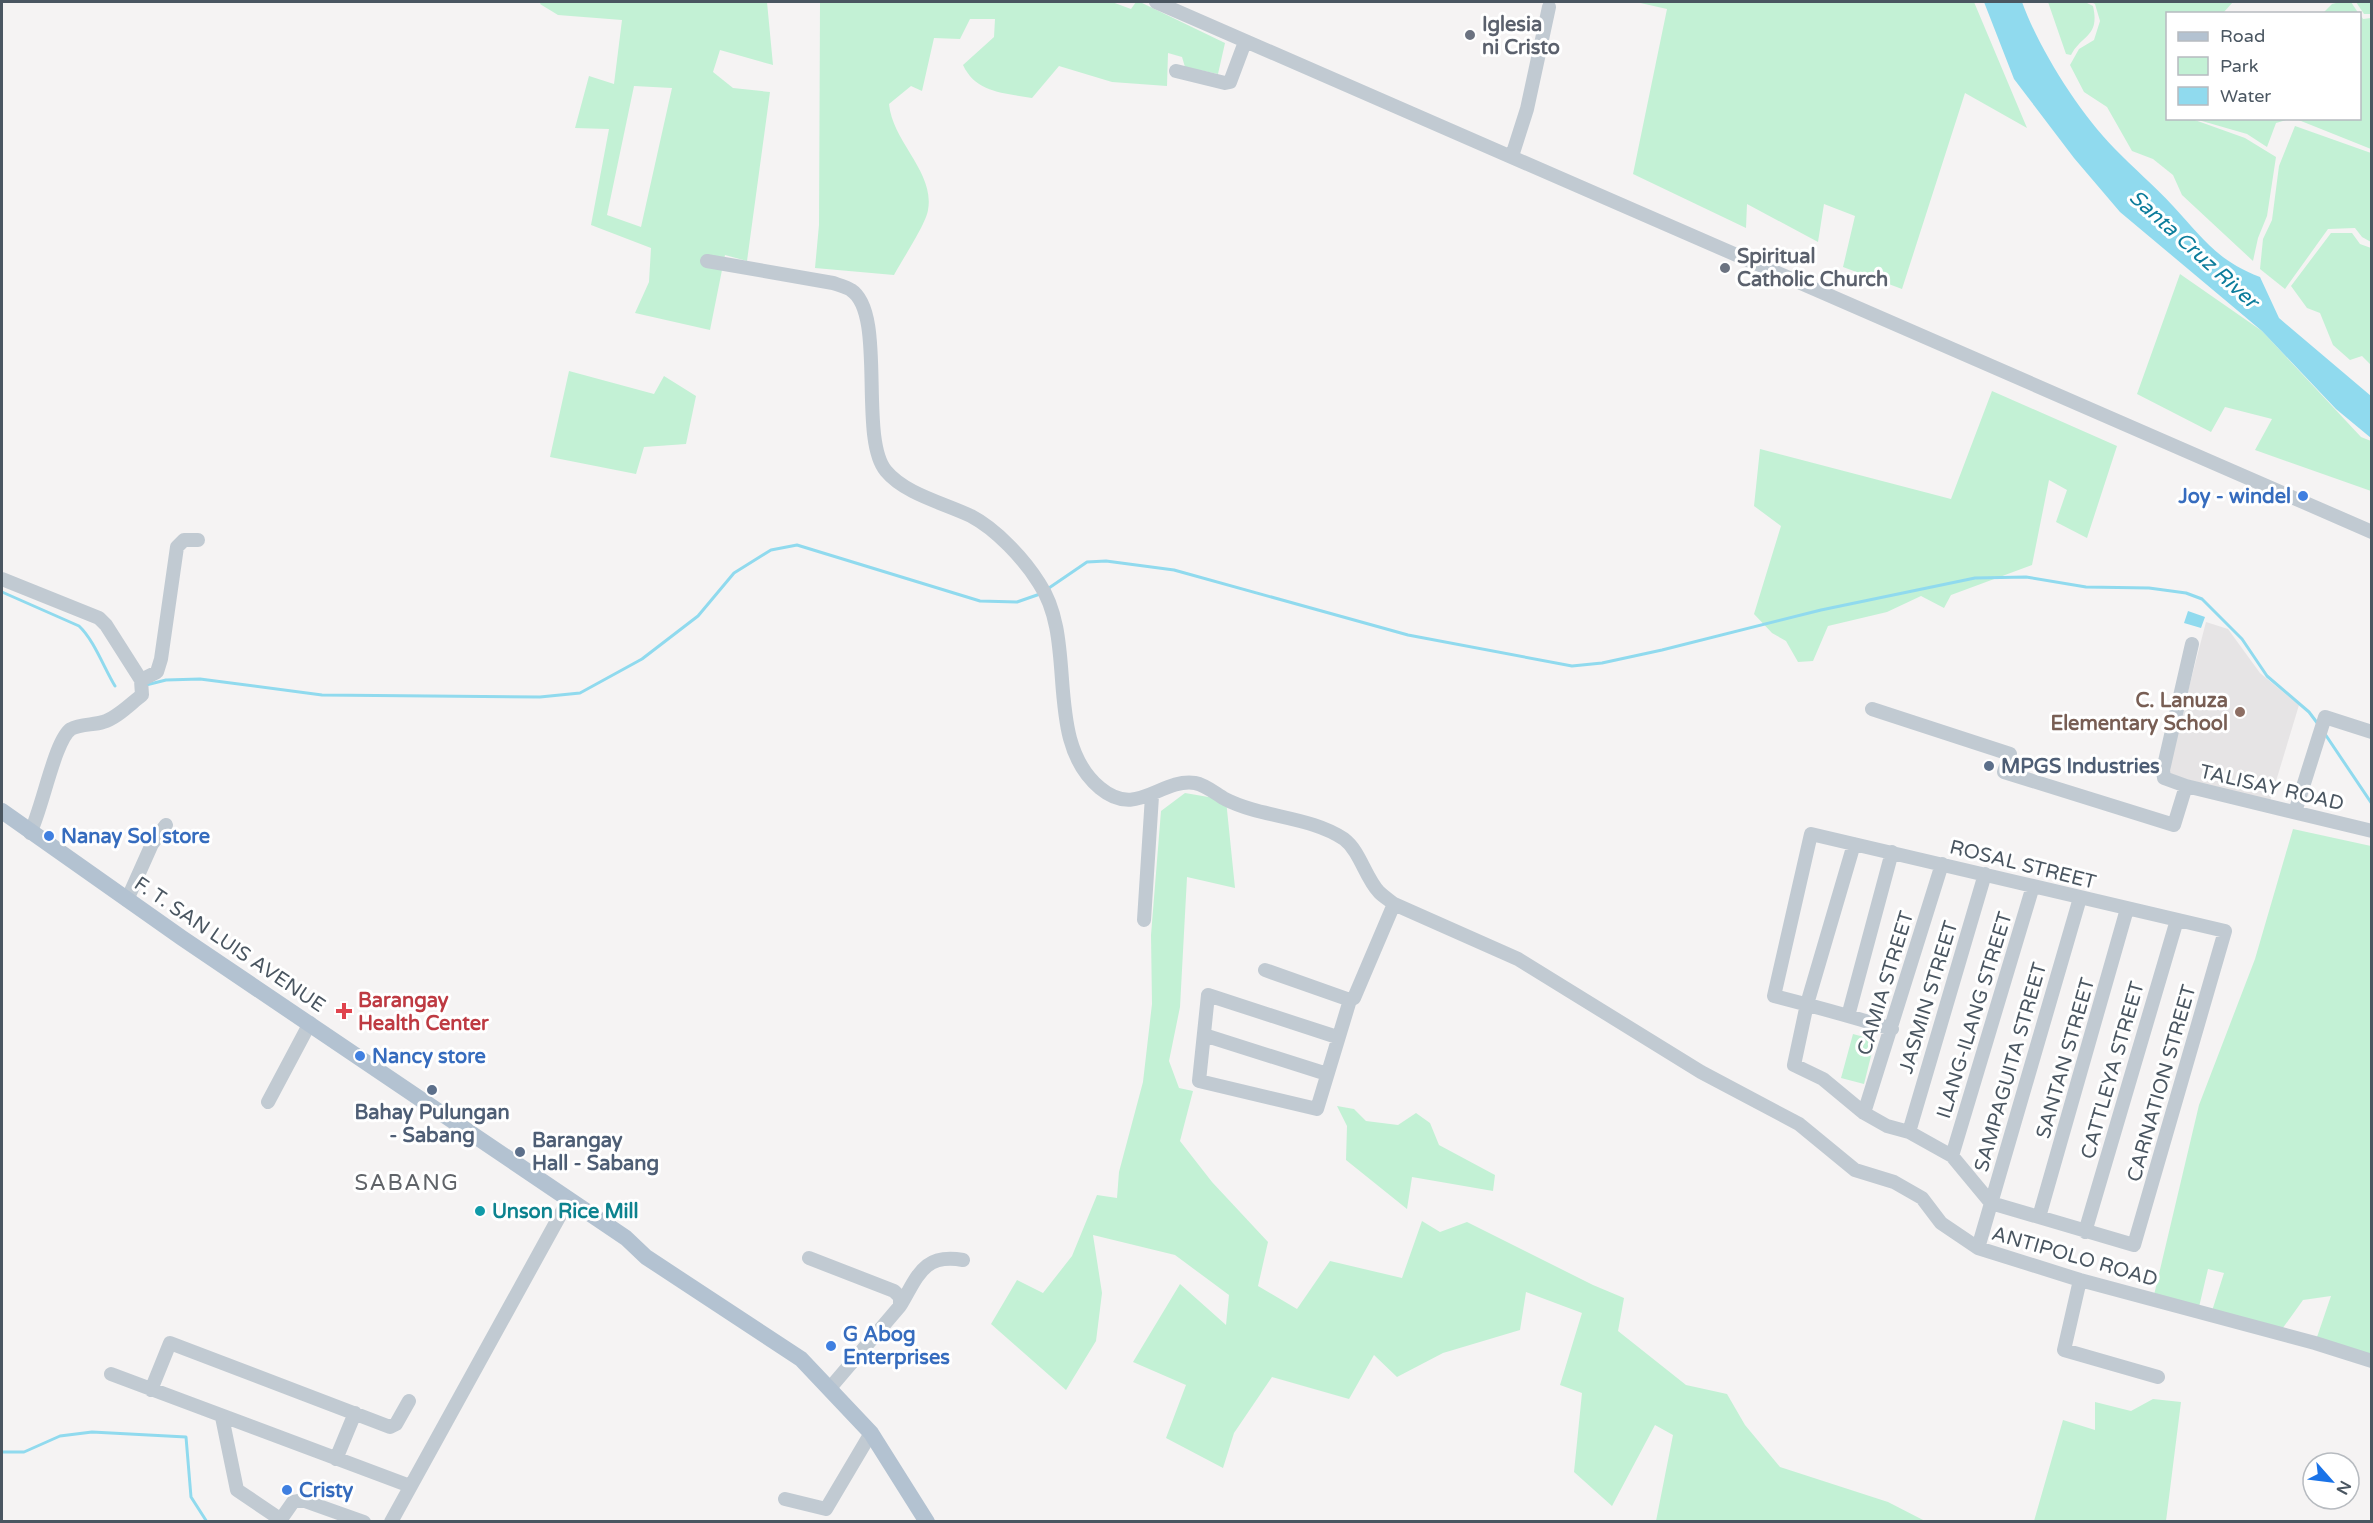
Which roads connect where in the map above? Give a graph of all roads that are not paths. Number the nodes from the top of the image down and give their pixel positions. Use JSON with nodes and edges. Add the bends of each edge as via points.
{"nodes":[{"id":1,"x":1156,"y":2,"type":"edge"},
{"id":2,"x":1549,"y":7,"type":"dead end"},
{"id":3,"x":1245,"y":42,"type":"junction"},
{"id":4,"x":1176,"y":71,"type":"dead end"},
{"id":5,"x":1512,"y":156,"type":"junction"},
{"id":6,"x":707,"y":261,"type":"dead end"},
{"id":7,"x":2372,"y":532,"type":"edge"},
{"id":8,"x":198,"y":540,"type":"dead end"},
{"id":9,"x":2,"y":579,"type":"edge"},
{"id":10,"x":2192,"y":644,"type":"dead end"},
{"id":11,"x":141,"y":680,"type":"junction"},
{"id":12,"x":1872,"y":710,"type":"dead end"},
{"id":13,"x":2372,"y":732,"type":"edge"},
{"id":14,"x":2186,"y":786,"type":"junction"},
{"id":15,"x":1152,"y":796,"type":"junction"},
{"id":16,"x":2,"y":811,"type":"edge"},
{"id":17,"x":2295,"y":812,"type":"junction"},
{"id":18,"x":166,"y":825,"type":"dead end"},
{"id":19,"x":2372,"y":831,"type":"edge"},
{"id":20,"x":30,"y":833,"type":"junction"},
{"id":21,"x":1854,"y":844,"type":"junction"},
{"id":22,"x":1892,"y":852,"type":"junction"},
{"id":23,"x":1942,"y":864,"type":"junction"},
{"id":24,"x":1986,"y":874,"type":"junction"},
{"id":25,"x":2034,"y":886,"type":"junction"},
{"id":26,"x":2080,"y":898,"type":"junction"},
{"id":27,"x":127,"y":900,"type":"junction"},
{"id":28,"x":1394,"y":904,"type":"junction"},
{"id":29,"x":2127,"y":909,"type":"junction"},
{"id":30,"x":1144,"y":920,"type":"dead end"},
{"id":31,"x":2177,"y":920,"type":"junction"},
{"id":32,"x":2225,"y":931,"type":"joint"},
{"id":33,"x":1265,"y":970,"type":"dead end"},
{"id":34,"x":1350,"y":1000,"type":"junction"},
{"id":35,"x":1807,"y":1004,"type":"junction"},
{"id":36,"x":1848,"y":1016,"type":"junction"},
{"id":37,"x":310,"y":1023,"type":"junction"},
{"id":38,"x":1892,"y":1029,"type":"junction"},
{"id":39,"x":1204,"y":1035,"type":"junction"},
{"id":40,"x":1337,"y":1037,"type":"junction"},
{"id":41,"x":1327,"y":1074,"type":"junction"},
{"id":42,"x":268,"y":1102,"type":"dead end"},
{"id":43,"x":1864,"y":1113,"type":"junction"},
{"id":44,"x":1909,"y":1132,"type":"junction"},
{"id":45,"x":1952,"y":1156,"type":"junction"},
{"id":46,"x":569,"y":1199,"type":"junction"},
{"id":47,"x":1991,"y":1203,"type":"junction"},
{"id":48,"x":2039,"y":1217,"type":"junction"},
{"id":49,"x":2085,"y":1232,"type":"junction"},
{"id":50,"x":1978,"y":1248,"type":"junction"},
{"id":51,"x":809,"y":1258,"type":"dead end"},
{"id":52,"x":963,"y":1260,"type":"dead end"},
{"id":53,"x":2080,"y":1280,"type":"junction"},
{"id":54,"x":900,"y":1306,"type":"junction"},
{"id":55,"x":2372,"y":1361,"type":"edge"},
{"id":56,"x":111,"y":1374,"type":"dead end"},
{"id":57,"x":2158,"y":1377,"type":"dead end"},
{"id":58,"x":830,"y":1388,"type":"junction"},
{"id":59,"x":151,"y":1390,"type":"junction"},
{"id":60,"x":409,"y":1401,"type":"dead end"},
{"id":61,"x":355,"y":1413,"type":"junction"},
{"id":62,"x":222,"y":1417,"type":"junction"},
{"id":63,"x":871,"y":1433,"type":"junction"},
{"id":64,"x":336,"y":1459,"type":"junction"},
{"id":65,"x":410,"y":1486,"type":"junction"},
{"id":66,"x":785,"y":1499,"type":"dead end"},
{"id":67,"x":280,"y":1520,"type":"edge"},
{"id":68,"x":364,"y":1521,"type":"edge"},
{"id":69,"x":391,"y":1521,"type":"edge"},
{"id":70,"x":927,"y":1521,"type":"edge"}],
"edges":[{"from":1,"to":3,"type":"street"},
{"from":2,"to":5,"type":"street","via":[[1527,109]]},
{"from":3,"to":4,"type":"street","via":[[1230,82]]},
{"from":3,"to":5,"type":"street"},
{"from":5,"to":7,"type":"street"},
{"from":6,"to":15,"type":"street","via":[[833,283],[852,290],[863,305],[872,358],[878,460],[887,473],[906,486],[996,532],[1040,584],[1055,623],[1069,740],[1083,767],[1098,786],[1113,796],[1131,800]]},
{"from":8,"to":11,"type":"street","via":[[184,540],[177,547],[159,668]]},
{"from":9,"to":11,"type":"street","via":[[99,618]]},
{"from":10,"to":14,"type":"street","name":"TALISAY ROAD","via":[[2163,770],[2164,777]]},
{"from":11,"to":20,"type":"street","via":[[142,695],[111,719],[73,728],[65,735]]},
{"from":12,"to":14,"type":"street","via":[[2010,754],[2004,772],[2174,825]]},
{"from":13,"to":17,"type":"street","via":[[2325,717]]},
{"from":14,"to":17,"type":"street","name":"TALISAY ROAD"},
{"from":15,"to":28,"type":"street","via":[[1176,785],[1195,783],[1226,800],[1324,830],[1346,840],[1378,891]]},
{"from":15,"to":30,"type":"street"},
{"from":16,"to":20,"type":"main road","name":"F. T. SAN LUIS AVENUE"},
{"from":17,"to":19,"type":"street","name":"TALISAY ROAD"},
{"from":18,"to":27,"type":"street","via":[[152,844]]},
{"from":20,"to":27,"type":"main road","name":"F. T. SAN LUIS AVENUE"},
{"from":21,"to":22,"type":"street","name":"ROSAL STREET"},
{"from":21,"to":35,"type":"street"},
{"from":21,"to":35,"type":"street","name":"ROSAL STREET","via":[[1811,834],[1774,996]]},
{"from":22,"to":23,"type":"street","name":"ROSAL STREET"},
{"from":22,"to":36,"type":"street"},
{"from":23,"to":24,"type":"street","name":"ROSAL STREET"},
{"from":23,"to":38,"type":"street","name":"CAMIA STREET"},
{"from":24,"to":25,"type":"street","name":"ROSAL STREET"},
{"from":24,"to":44,"type":"street","name":"JASMIN STREET"},
{"from":25,"to":26,"type":"street","name":"ROSAL STREET"},
{"from":25,"to":45,"type":"street","name":"ILANG-ILANG STREET"},
{"from":26,"to":29,"type":"street","name":"ROSAL STREET"},
{"from":26,"to":47,"type":"street","name":"SAMPAGUITA STREET"},
{"from":27,"to":37,"type":"main road","name":"F. T. SAN LUIS AVENUE"},
{"from":28,"to":34,"type":"street"},
{"from":28,"to":50,"type":"street","name":"ANTIPOLO ROAD","via":[[1518,959],[1701,1072],[1799,1124],[1854,1170],[1894,1182],[1922,1198],[1941,1223]]},
{"from":29,"to":31,"type":"street","name":"ROSAL STREET"},
{"from":29,"to":48,"type":"street","name":"SANTAN STREET"},
{"from":31,"to":32,"type":"street","name":"ROSAL STREET"},
{"from":31,"to":49,"type":"street","name":"CATTLEYA STREET"},
{"from":32,"to":49,"type":"street","name":"CARNATION STREET","via":[[2134,1245]]},
{"from":33,"to":34,"type":"street"},
{"from":34,"to":40,"type":"street"},
{"from":35,"to":36,"type":"street"},
{"from":35,"to":43,"type":"street","via":[[1794,1065],[1823,1079]]},
{"from":36,"to":38,"type":"street"},
{"from":37,"to":42,"type":"street"},
{"from":37,"to":46,"type":"main road","name":"F. T. SAN LUIS AVENUE"},
{"from":38,"to":43,"type":"street","name":"CAMIA STREET"},
{"from":39,"to":40,"type":"street","via":[[1208,995]]},
{"from":39,"to":41,"type":"street"},
{"from":39,"to":41,"type":"street","via":[[1199,1082],[1317,1109]]},
{"from":40,"to":41,"type":"street"},
{"from":43,"to":44,"type":"street","via":[[1887,1126]]},
{"from":44,"to":45,"type":"street"},
{"from":45,"to":47,"type":"street"},
{"from":46,"to":58,"type":"main road","name":"F. T. SAN LUIS AVENUE","via":[[626,1238],[646,1257],[801,1359]]},
{"from":46,"to":65,"type":"street"},
{"from":47,"to":48,"type":"street"},
{"from":47,"to":50,"type":"street","name":"SAMPAGUITA STREET"},
{"from":48,"to":49,"type":"street"},
{"from":50,"to":53,"type":"street","name":"ANTIPOLO ROAD"},
{"from":51,"to":54,"type":"street","via":[[894,1291],[900,1297]]},
{"from":52,"to":54,"type":"street","via":[[939,1258],[925,1265]]},
{"from":53,"to":55,"type":"street","name":"ANTIPOLO ROAD"},
{"from":53,"to":57,"type":"street","via":[[2064,1350]]},
{"from":54,"to":58,"type":"street"},
{"from":56,"to":59,"type":"street"},
{"from":58,"to":63,"type":"main road","name":"F. T. SAN LUIS AVENUE"},
{"from":59,"to":61,"type":"street","via":[[170,1343]]},
{"from":59,"to":62,"type":"street"},
{"from":60,"to":61,"type":"street","via":[[396,1424],[390,1427]]},
{"from":61,"to":64,"type":"street"},
{"from":62,"to":64,"type":"street"},
{"from":62,"to":67,"type":"street","via":[[237,1490]]},
{"from":63,"to":66,"type":"street","via":[[826,1509]]},
{"from":63,"to":70,"type":"main road","name":"F. T. SAN LUIS AVENUE"},
{"from":64,"to":65,"type":"street"},
{"from":65,"to":69,"type":"street"},
{"from":67,"to":68,"type":"street","via":[[293,1502],[302,1500]]}]}
